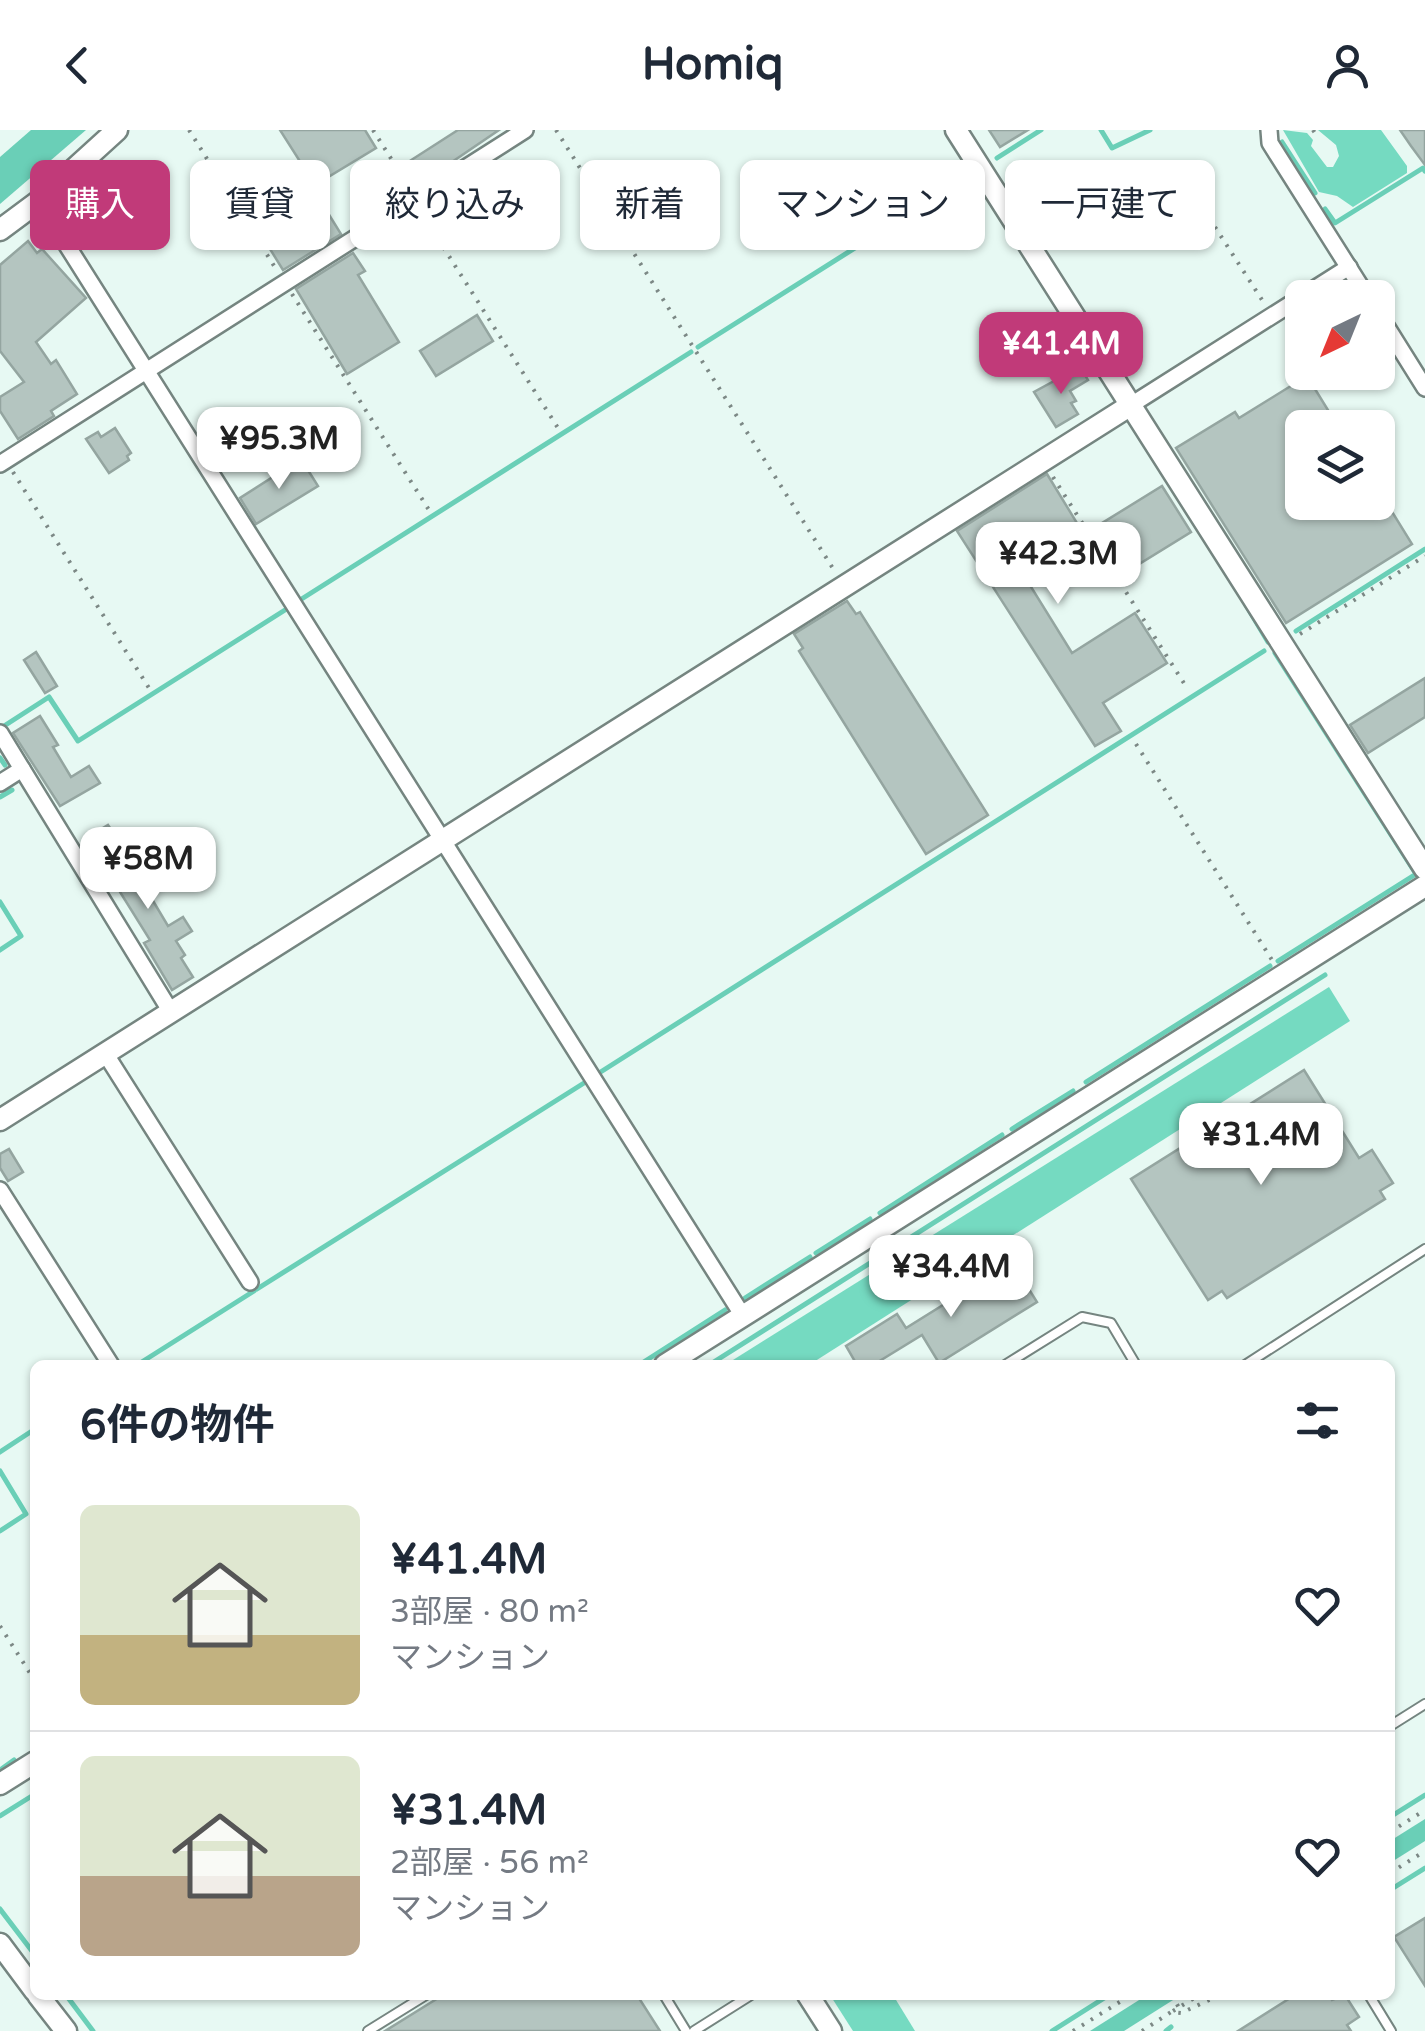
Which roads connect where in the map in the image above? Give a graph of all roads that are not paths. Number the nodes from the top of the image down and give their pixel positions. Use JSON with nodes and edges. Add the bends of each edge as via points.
{"nodes":[{"id":1,"x":117,"y":130,"type":"edge"},
{"id":2,"x":526,"y":130,"type":"edge"},
{"id":3,"x":956,"y":130,"type":"edge"},
{"id":4,"x":1269,"y":130,"type":"edge"},
{"id":5,"x":84,"y":160,"type":"edge"},
{"id":6,"x":30,"y":208,"type":"edge"},
{"id":7,"x":0,"y":230,"type":"edge"},
{"id":8,"x":70,"y":250,"type":"edge"},
{"id":9,"x":1348,"y":267,"type":"junction"},
{"id":10,"x":1356,"y":280,"type":"edge"},
{"id":11,"x":1395,"y":340,"type":"edge"},
{"id":12,"x":147,"y":372,"type":"junction"},
{"id":13,"x":1425,"y":388,"type":"edge"},
{"id":14,"x":1132,"y":405,"type":"junction"},
{"id":15,"x":3,"y":462,"type":"edge"},
{"id":16,"x":0,"y":732,"type":"edge"},
{"id":17,"x":22,"y":769,"type":"junction"},
{"id":18,"x":0,"y":783,"type":"edge"},
{"id":19,"x":443,"y":840,"type":"junction"},
{"id":20,"x":1425,"y":869,"type":"edge"},
{"id":21,"x":1425,"y":886,"type":"edge"},
{"id":22,"x":171,"y":1012,"type":"junction"},
{"id":23,"x":105,"y":1053,"type":"junction"},
{"id":24,"x":0,"y":1120,"type":"edge"},
{"id":25,"x":0,"y":1190,"type":"edge"},
{"id":26,"x":1425,"y":1250,"type":"edge"},
{"id":27,"x":250,"y":1282,"type":"dead end"},
{"id":28,"x":743,"y":1316,"type":"junction"},
{"id":29,"x":108,"y":1360,"type":"edge"},
{"id":30,"x":674,"y":1360,"type":"edge"},
{"id":31,"x":1013,"y":1360,"type":"edge"},
{"id":32,"x":1133,"y":1360,"type":"edge"},
{"id":33,"x":1253,"y":1360,"type":"edge"},
{"id":34,"x":1425,"y":1704,"type":"edge"},
{"id":35,"x":1395,"y":1723,"type":"edge"},
{"id":36,"x":30,"y":1765,"type":"edge"},
{"id":37,"x":0,"y":1784,"type":"edge"},
{"id":38,"x":3,"y":1954,"type":"edge"},
{"id":39,"x":30,"y":1985,"type":"edge"},
{"id":40,"x":42,"y":2000,"type":"edge"},
{"id":41,"x":418,"y":2000,"type":"edge"},
{"id":42,"x":667,"y":2000,"type":"edge"},
{"id":43,"x":744,"y":2000,"type":"edge"},
{"id":44,"x":811,"y":2000,"type":"edge"},
{"id":45,"x":1372,"y":2000,"type":"edge"},
{"id":46,"x":66,"y":2031,"type":"edge"},
{"id":47,"x":368,"y":2031,"type":"edge"},
{"id":48,"x":686,"y":2031,"type":"edge"},
{"id":49,"x":694,"y":2031,"type":"edge"},
{"id":50,"x":831,"y":2031,"type":"edge"},
{"id":51,"x":1391,"y":2031,"type":"edge"}],
"edges":[{"from":1,"to":5,"type":"street"},
{"from":2,"to":12,"type":"street"},
{"from":3,"to":14,"type":"street"},
{"from":4,"to":9,"type":"street","via":[[1270,144]]},
{"from":6,"to":7,"type":"street"},
{"from":8,"to":12,"type":"street"},
{"from":9,"to":10,"type":"street"},
{"from":9,"to":14,"type":"street"},
{"from":11,"to":13,"type":"street"},
{"from":12,"to":15,"type":"street"},
{"from":12,"to":19,"type":"street"},
{"from":14,"to":19,"type":"street"},
{"from":14,"to":20,"type":"street"},
{"from":16,"to":17,"type":"street"},
{"from":17,"to":18,"type":"street"},
{"from":17,"to":22,"type":"street"},
{"from":19,"to":22,"type":"street"},
{"from":19,"to":28,"type":"street"},
{"from":21,"to":28,"type":"street"},
{"from":22,"to":23,"type":"street"},
{"from":23,"to":24,"type":"street"},
{"from":23,"to":27,"type":"street"},
{"from":25,"to":29,"type":"street"},
{"from":26,"to":33,"type":"lane"},
{"from":28,"to":30,"type":"street"},
{"from":31,"to":32,"type":"lane","via":[[1082,1316],[1110,1323]]},
{"from":34,"to":35,"type":"lane"},
{"from":36,"to":37,"type":"street"},
{"from":38,"to":39,"type":"street"},
{"from":40,"to":46,"type":"street"},
{"from":41,"to":47,"type":"lane"},
{"from":42,"to":48,"type":"lane"},
{"from":43,"to":49,"type":"lane"},
{"from":44,"to":50,"type":"street"},
{"from":45,"to":51,"type":"lane"}]}
